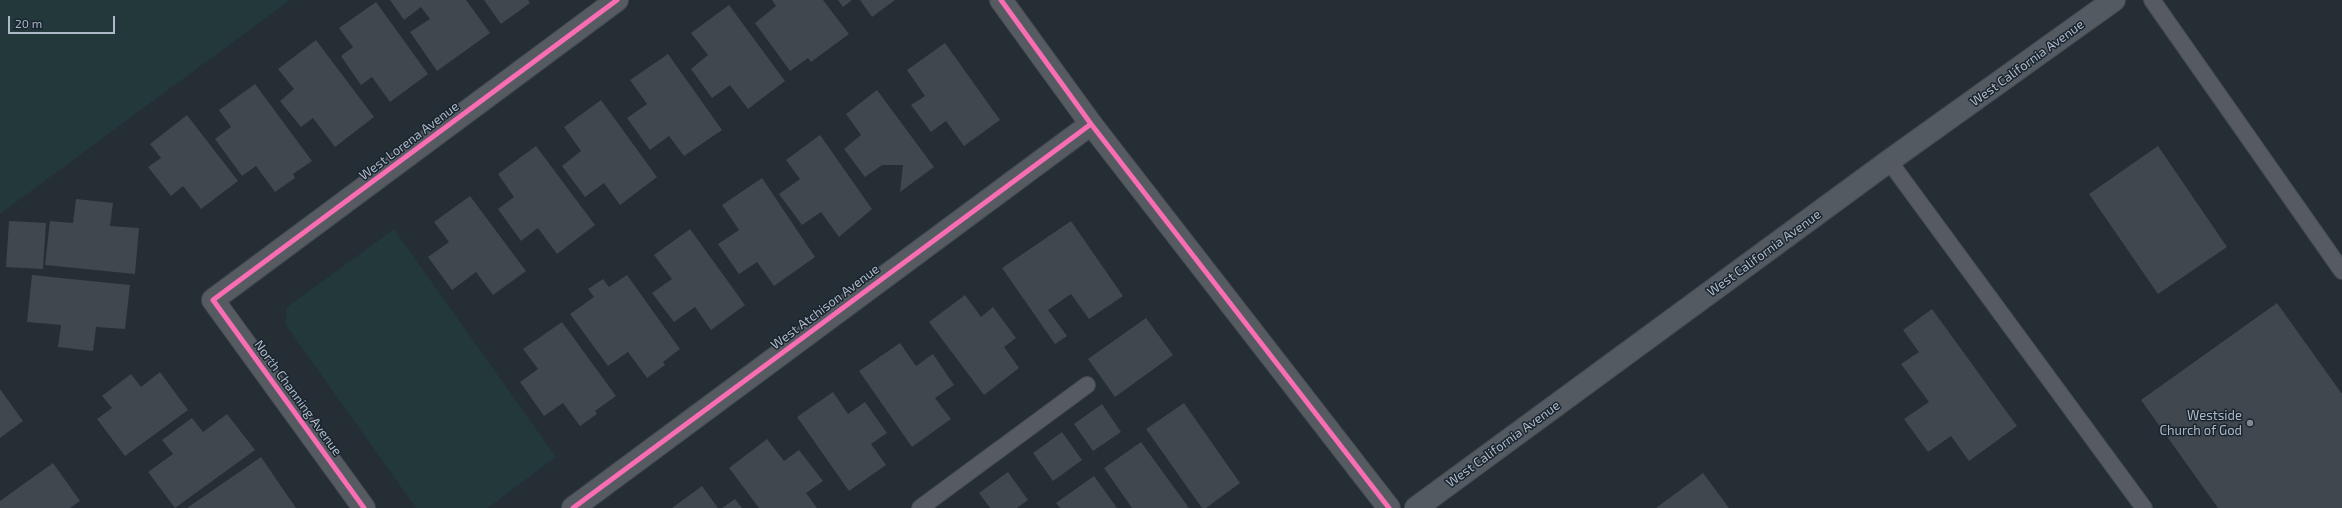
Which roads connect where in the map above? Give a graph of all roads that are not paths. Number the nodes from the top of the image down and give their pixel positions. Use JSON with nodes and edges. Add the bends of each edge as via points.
{"nodes":[{"id":1,"x":617,"y":0,"type":"edge"},
{"id":2,"x":1001,"y":0,"type":"edge"},
{"id":3,"x":2114,"y":0,"type":"edge"},
{"id":4,"x":2152,"y":0,"type":"edge"},
{"id":5,"x":1091,"y":124,"type":"junction"},
{"id":6,"x":1889,"y":161,"type":"junction"},
{"id":7,"x":2342,"y":271,"type":"edge"},
{"id":8,"x":213,"y":300,"type":"joint"},
{"id":9,"x":1087,"y":385,"type":"dead end"},
{"id":10,"x":364,"y":508,"type":"edge"},
{"id":11,"x":573,"y":508,"type":"edge"},
{"id":12,"x":920,"y":508,"type":"edge"},
{"id":13,"x":1389,"y":508,"type":"edge"},
{"id":14,"x":1416,"y":508,"type":"edge"},
{"id":15,"x":2144,"y":508,"type":"edge"}],
"edges":[{"from":1,"to":8,"type":"street","name":"West Lorena Avenue"},
{"from":2,"to":5,"type":"street"},
{"from":3,"to":6,"type":"main road","name":"West California Avenue"},
{"from":4,"to":7,"type":"lane"},
{"from":5,"to":11,"type":"street","name":"West Atchison Avenue"},
{"from":5,"to":13,"type":"street"},
{"from":6,"to":14,"type":"main road","name":"West California Avenue"},
{"from":6,"to":15,"type":"lane"},
{"from":8,"to":10,"type":"street","name":"North Channing Avenue"},
{"from":9,"to":12,"type":"lane"}]}
